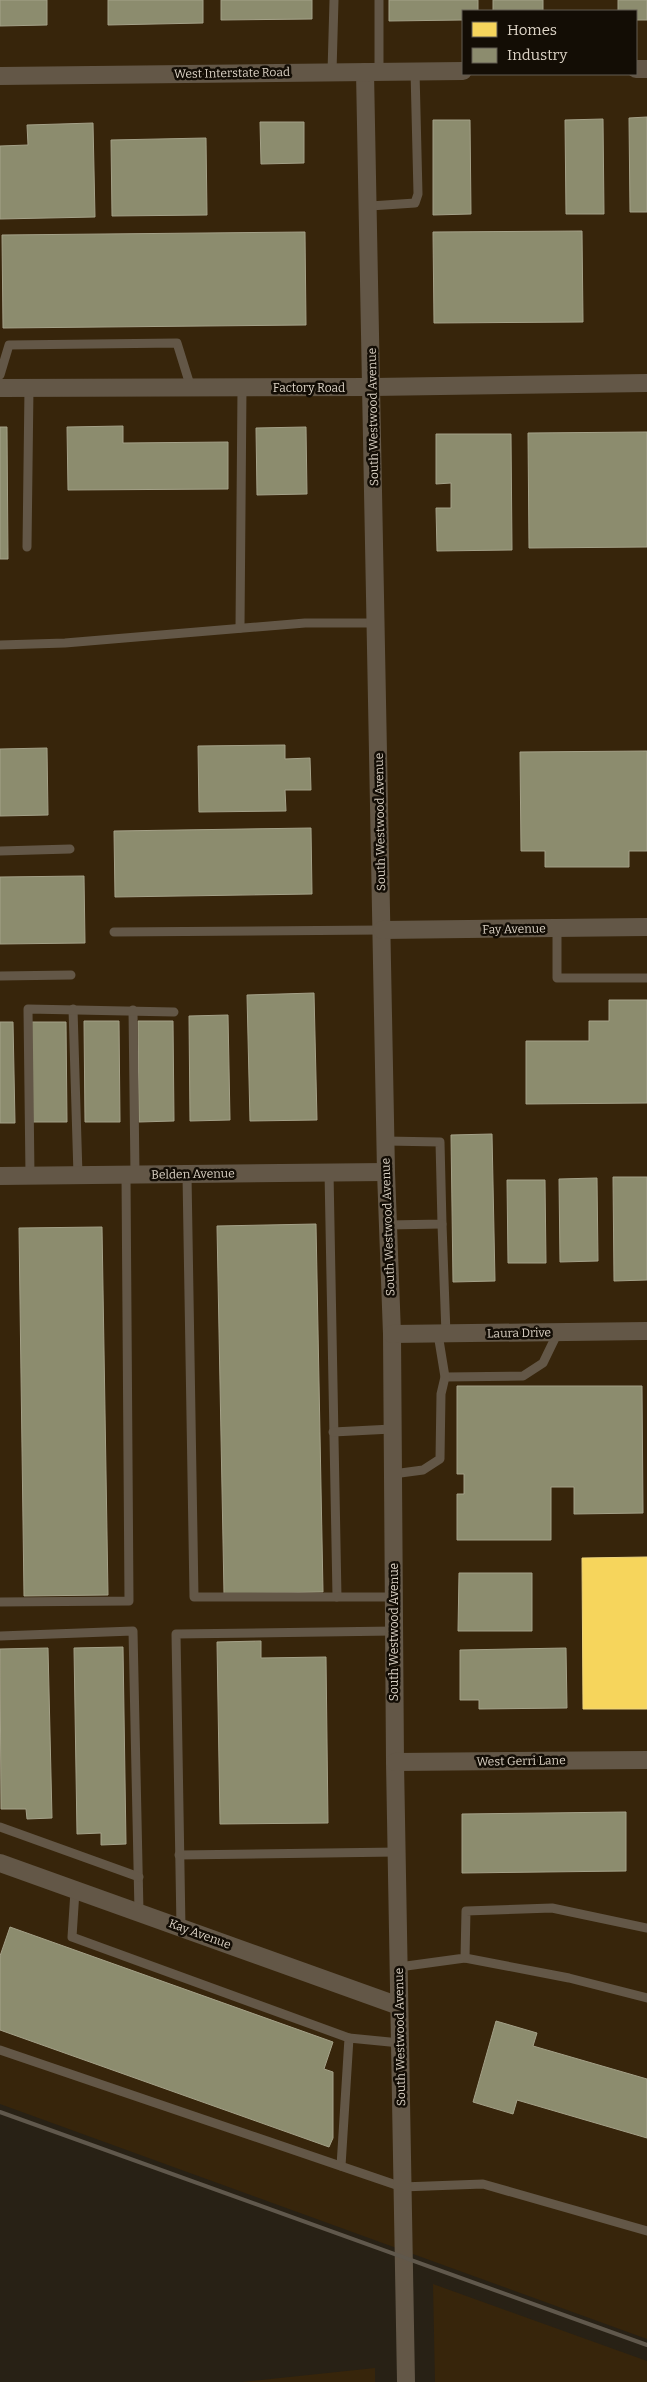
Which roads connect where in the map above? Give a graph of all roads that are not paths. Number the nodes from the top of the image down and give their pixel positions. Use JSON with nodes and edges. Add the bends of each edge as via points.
{"nodes":[{"id":1,"x":334,"y":0,"type":"edge"},
{"id":2,"x":379,"y":0,"type":"edge"},
{"id":3,"x":415,"y":71,"type":"junction"},
{"id":4,"x":462,"y":71,"type":"edge"},
{"id":5,"x":332,"y":72,"type":"junction"},
{"id":6,"x":372,"y":72,"type":"junction"},
{"id":7,"x":0,"y":76,"type":"edge"},
{"id":8,"x":370,"y":206,"type":"junction"},
{"id":9,"x":0,"y":375,"type":"edge"},
{"id":10,"x":647,"y":383,"type":"edge"},
{"id":11,"x":0,"y":388,"type":"edge"},
{"id":12,"x":28,"y":388,"type":"junction"},
{"id":13,"x":191,"y":388,"type":"junction"},
{"id":14,"x":242,"y":388,"type":"junction"},
{"id":15,"x":373,"y":388,"type":"junction"},
{"id":16,"x":27,"y":547,"type":"dead end"},
{"id":17,"x":377,"y":623,"type":"junction"},
{"id":18,"x":240,"y":628,"type":"junction"},
{"id":19,"x":0,"y":645,"type":"edge"},
{"id":20,"x":70,"y":849,"type":"dead end"},
{"id":21,"x":0,"y":851,"type":"edge"},
{"id":22,"x":647,"y":927,"type":"edge"},
{"id":23,"x":557,"y":928,"type":"junction"},
{"id":24,"x":382,"y":930,"type":"junction"},
{"id":25,"x":114,"y":932,"type":"dead end"},
{"id":26,"x":71,"y":975,"type":"dead end"},
{"id":27,"x":0,"y":976,"type":"edge"},
{"id":28,"x":647,"y":978,"type":"edge"},
{"id":29,"x":73,"y":1009,"type":"junction"},
{"id":30,"x":133,"y":1010,"type":"junction"},
{"id":31,"x":174,"y":1012,"type":"dead end"},
{"id":32,"x":386,"y":1141,"type":"junction"},
{"id":33,"x":329,"y":1172,"type":"junction"},
{"id":34,"x":386,"y":1172,"type":"junction"},
{"id":35,"x":187,"y":1174,"type":"junction"},
{"id":36,"x":30,"y":1175,"type":"junction"},
{"id":37,"x":78,"y":1175,"type":"junction"},
{"id":38,"x":130,"y":1175,"type":"junction"},
{"id":39,"x":0,"y":1176,"type":"edge"},
{"id":40,"x":442,"y":1224,"type":"junction"},
{"id":41,"x":388,"y":1225,"type":"junction"},
{"id":42,"x":647,"y":1331,"type":"edge"},
{"id":43,"x":558,"y":1332,"type":"junction"},
{"id":44,"x":392,"y":1334,"type":"junction"},
{"id":45,"x":442,"y":1334,"type":"junction"},
{"id":46,"x":445,"y":1377,"type":"junction"},
{"id":47,"x":392,"y":1429,"type":"junction"},
{"id":48,"x":333,"y":1432,"type":"junction"},
{"id":49,"x":393,"y":1474,"type":"junction"},
{"id":50,"x":394,"y":1596,"type":"junction"},
{"id":51,"x":337,"y":1597,"type":"junction"},
{"id":52,"x":0,"y":1602,"type":"edge"},
{"id":53,"x":394,"y":1631,"type":"junction"},
{"id":54,"x":0,"y":1636,"type":"edge"},
{"id":55,"x":647,"y":1760,"type":"edge"},
{"id":56,"x":395,"y":1762,"type":"junction"},
{"id":57,"x":0,"y":1826,"type":"edge"},
{"id":58,"x":397,"y":1852,"type":"junction"},
{"id":59,"x":179,"y":1855,"type":"junction"},
{"id":60,"x":0,"y":1863,"type":"edge"},
{"id":61,"x":139,"y":1877,"type":"junction"},
{"id":62,"x":75,"y":1892,"type":"junction"},
{"id":63,"x":139,"y":1912,"type":"junction"},
{"id":64,"x":181,"y":1928,"type":"junction"},
{"id":65,"x":647,"y":1928,"type":"edge"},
{"id":66,"x":465,"y":1958,"type":"junction"},
{"id":67,"x":399,"y":1967,"type":"junction"},
{"id":68,"x":647,"y":1998,"type":"edge"},
{"id":69,"x":399,"y":2006,"type":"junction"},
{"id":70,"x":349,"y":2038,"type":"junction"},
{"id":71,"x":400,"y":2043,"type":"junction"},
{"id":72,"x":0,"y":2050,"type":"edge"},
{"id":73,"x":341,"y":2166,"type":"junction"},
{"id":74,"x":402,"y":2186,"type":"junction"},
{"id":75,"x":647,"y":2232,"type":"edge"},
{"id":76,"x":406,"y":2382,"type":"edge"}],
"edges":[{"from":1,"to":5,"type":"lane"},
{"from":2,"to":6,"type":"lane"},
{"from":3,"to":4,"type":"street","name":"West Interstate Road"},
{"from":3,"to":6,"type":"street","name":"West Interstate Road"},
{"from":3,"to":8,"type":"lane","via":[[418,194],[415,202]]},
{"from":5,"to":6,"type":"street","name":"West Interstate Road"},
{"from":5,"to":7,"type":"street","name":"West Interstate Road"},
{"from":6,"to":8,"type":"street","name":"South Westwood Avenue"},
{"from":8,"to":15,"type":"street","name":"South Westwood Avenue"},
{"from":9,"to":13,"type":"lane","via":[[9,345],[177,343]]},
{"from":10,"to":15,"type":"street","name":"Factory Road"},
{"from":11,"to":12,"type":"street","name":"Factory Road"},
{"from":12,"to":13,"type":"street","name":"Factory Road"},
{"from":12,"to":16,"type":"lane"},
{"from":13,"to":14,"type":"street","name":"Factory Road"},
{"from":14,"to":15,"type":"street","name":"Factory Road"},
{"from":14,"to":18,"type":"lane"},
{"from":15,"to":17,"type":"street","name":"South Westwood Avenue"},
{"from":17,"to":18,"type":"lane","via":[[305,623]]},
{"from":17,"to":24,"type":"street","name":"South Westwood Avenue"},
{"from":18,"to":19,"type":"lane","via":[[65,643]]},
{"from":20,"to":21,"type":"lane"},
{"from":22,"to":23,"type":"street","name":"Fay Avenue"},
{"from":23,"to":24,"type":"street","name":"Fay Avenue"},
{"from":23,"to":28,"type":"lane","via":[[557,978]]},
{"from":24,"to":25,"type":"lane"},
{"from":24,"to":32,"type":"street","name":"South Westwood Avenue"},
{"from":26,"to":27,"type":"lane"},
{"from":29,"to":30,"type":"lane"},
{"from":29,"to":36,"type":"lane","via":[[28,1009]]},
{"from":29,"to":37,"type":"lane"},
{"from":30,"to":31,"type":"lane"},
{"from":30,"to":38,"type":"lane"},
{"from":32,"to":34,"type":"street","name":"South Westwood Avenue"},
{"from":32,"to":40,"type":"lane","via":[[440,1142]]},
{"from":33,"to":34,"type":"street","name":"Belden Avenue"},
{"from":33,"to":35,"type":"street","name":"Belden Avenue"},
{"from":33,"to":48,"type":"lane"},
{"from":34,"to":41,"type":"street","name":"South Westwood Avenue"},
{"from":35,"to":38,"type":"street","name":"Belden Avenue"},
{"from":35,"to":51,"type":"lane","via":[[194,1597]]},
{"from":36,"to":37,"type":"street","name":"Belden Avenue"},
{"from":36,"to":39,"type":"street","name":"Belden Avenue"},
{"from":37,"to":38,"type":"street","name":"Belden Avenue"},
{"from":38,"to":52,"type":"lane","via":[[129,1601]]},
{"from":40,"to":41,"type":"lane"},
{"from":40,"to":45,"type":"lane"},
{"from":41,"to":44,"type":"street","name":"South Westwood Avenue"},
{"from":42,"to":43,"type":"street","name":"Laura Drive"},
{"from":43,"to":45,"type":"street","name":"Laura Drive"},
{"from":43,"to":46,"type":"lane","via":[[543,1363],[524,1376]]},
{"from":44,"to":45,"type":"street","name":"Laura Drive"},
{"from":44,"to":47,"type":"street","name":"South Westwood Avenue"},
{"from":45,"to":46,"type":"lane"},
{"from":46,"to":49,"type":"lane","via":[[441,1394],[440,1459],[424,1470]]},
{"from":47,"to":48,"type":"lane"},
{"from":47,"to":49,"type":"street","name":"South Westwood Avenue"},
{"from":48,"to":51,"type":"lane"},
{"from":49,"to":50,"type":"street","name":"South Westwood Avenue"},
{"from":50,"to":51,"type":"lane"},
{"from":50,"to":53,"type":"street","name":"South Westwood Avenue"},
{"from":53,"to":56,"type":"street","name":"South Westwood Avenue"},
{"from":53,"to":59,"type":"lane","via":[[176,1634]]},
{"from":54,"to":61,"type":"lane","via":[[133,1631]]},
{"from":55,"to":56,"type":"street","name":"West Gerri Lane"},
{"from":56,"to":58,"type":"street","name":"South Westwood Avenue"},
{"from":57,"to":61,"type":"lane"},
{"from":58,"to":59,"type":"lane"},
{"from":58,"to":67,"type":"street","name":"South Westwood Avenue"},
{"from":59,"to":64,"type":"lane"},
{"from":60,"to":62,"type":"street","name":"Kay Avenue"},
{"from":61,"to":63,"type":"lane"},
{"from":62,"to":63,"type":"street","name":"Kay Avenue"},
{"from":62,"to":70,"type":"lane","via":[[72,1937]]},
{"from":63,"to":64,"type":"street","name":"Kay Avenue"},
{"from":64,"to":69,"type":"street","name":"Kay Avenue"},
{"from":65,"to":66,"type":"lane","via":[[552,1908],[466,1911]]},
{"from":66,"to":67,"type":"lane"},
{"from":66,"to":68,"type":"lane","via":[[569,1978]]},
{"from":67,"to":69,"type":"street","name":"South Westwood Avenue"},
{"from":69,"to":71,"type":"street","name":"South Westwood Avenue"},
{"from":70,"to":71,"type":"lane"},
{"from":70,"to":73,"type":"lane"},
{"from":71,"to":74,"type":"street","name":"South Westwood Avenue"},
{"from":72,"to":73,"type":"lane"},
{"from":73,"to":74,"type":"lane"},
{"from":74,"to":75,"type":"lane","via":[[483,2184]]},
{"from":74,"to":76,"type":"street","name":"South Westwood Avenue"}]}
